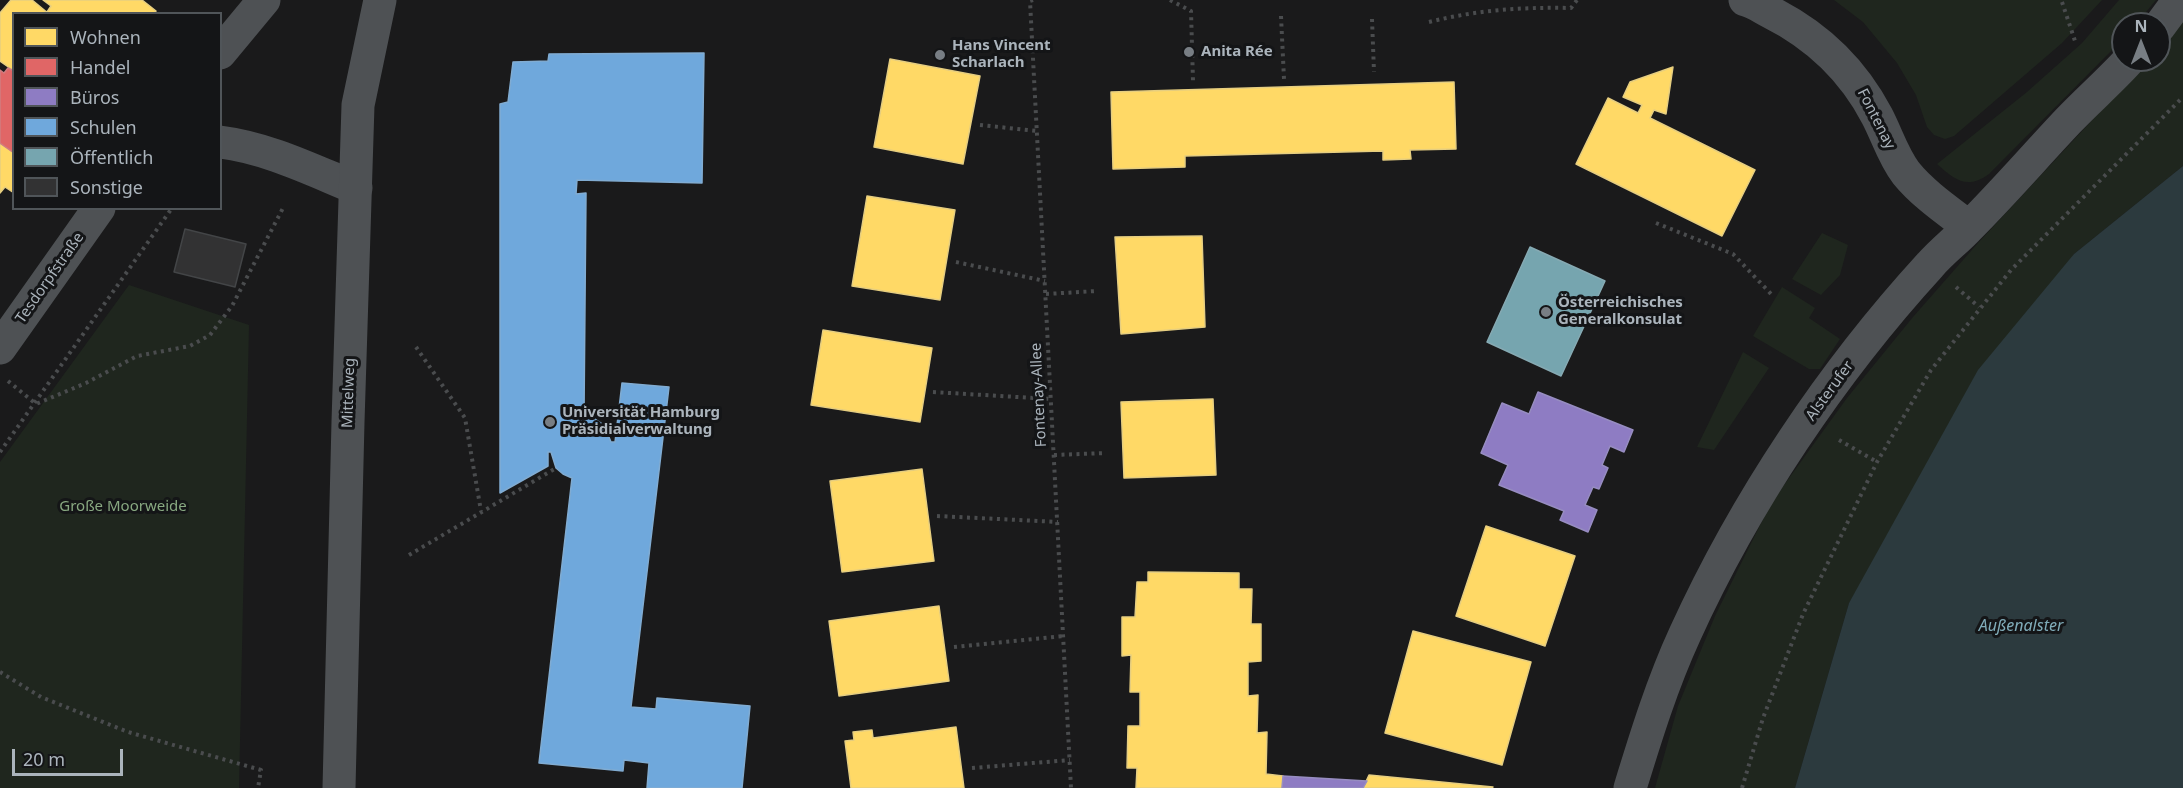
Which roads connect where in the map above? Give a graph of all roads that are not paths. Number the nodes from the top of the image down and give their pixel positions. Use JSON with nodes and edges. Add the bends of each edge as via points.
{"nodes":[{"id":1,"x":264,"y":0,"type":"edge"},
{"id":2,"x":380,"y":0,"type":"edge"},
{"id":3,"x":1746,"y":0,"type":"edge"},
{"id":4,"x":222,"y":51,"type":"edge"},
{"id":5,"x":2117,"y":72,"type":"edge"},
{"id":6,"x":222,"y":142,"type":"edge"},
{"id":7,"x":356,"y":188,"type":"junction"},
{"id":8,"x":98,"y":210,"type":"edge"},
{"id":9,"x":1969,"y":227,"type":"junction"},
{"id":10,"x":1,"y":362,"type":"edge"},
{"id":11,"x":339,"y":788,"type":"edge"},
{"id":12,"x":1630,"y":788,"type":"edge"}],
"edges":[{"from":1,"to":4,"type":"street"},
{"from":2,"to":7,"type":"street","name":"Mittelweg","via":[[358,105]]},
{"from":3,"to":9,"type":"street","name":"Fontenay","via":[[1790,22],[1825,48],[1855,80],[1907,174]]},
{"from":5,"to":9,"type":"street","name":"Alsterufer"},
{"from":6,"to":7,"type":"street","via":[[264,151]]},
{"from":7,"to":11,"type":"street","name":"Mittelweg"},
{"from":8,"to":10,"type":"street","name":"Tesdorpfstraße"},
{"from":9,"to":12,"type":"street","name":"Alsterufer","via":[[1931,264],[1874,331],[1823,398],[1760,494],[1685,634],[1654,711]]}]}
